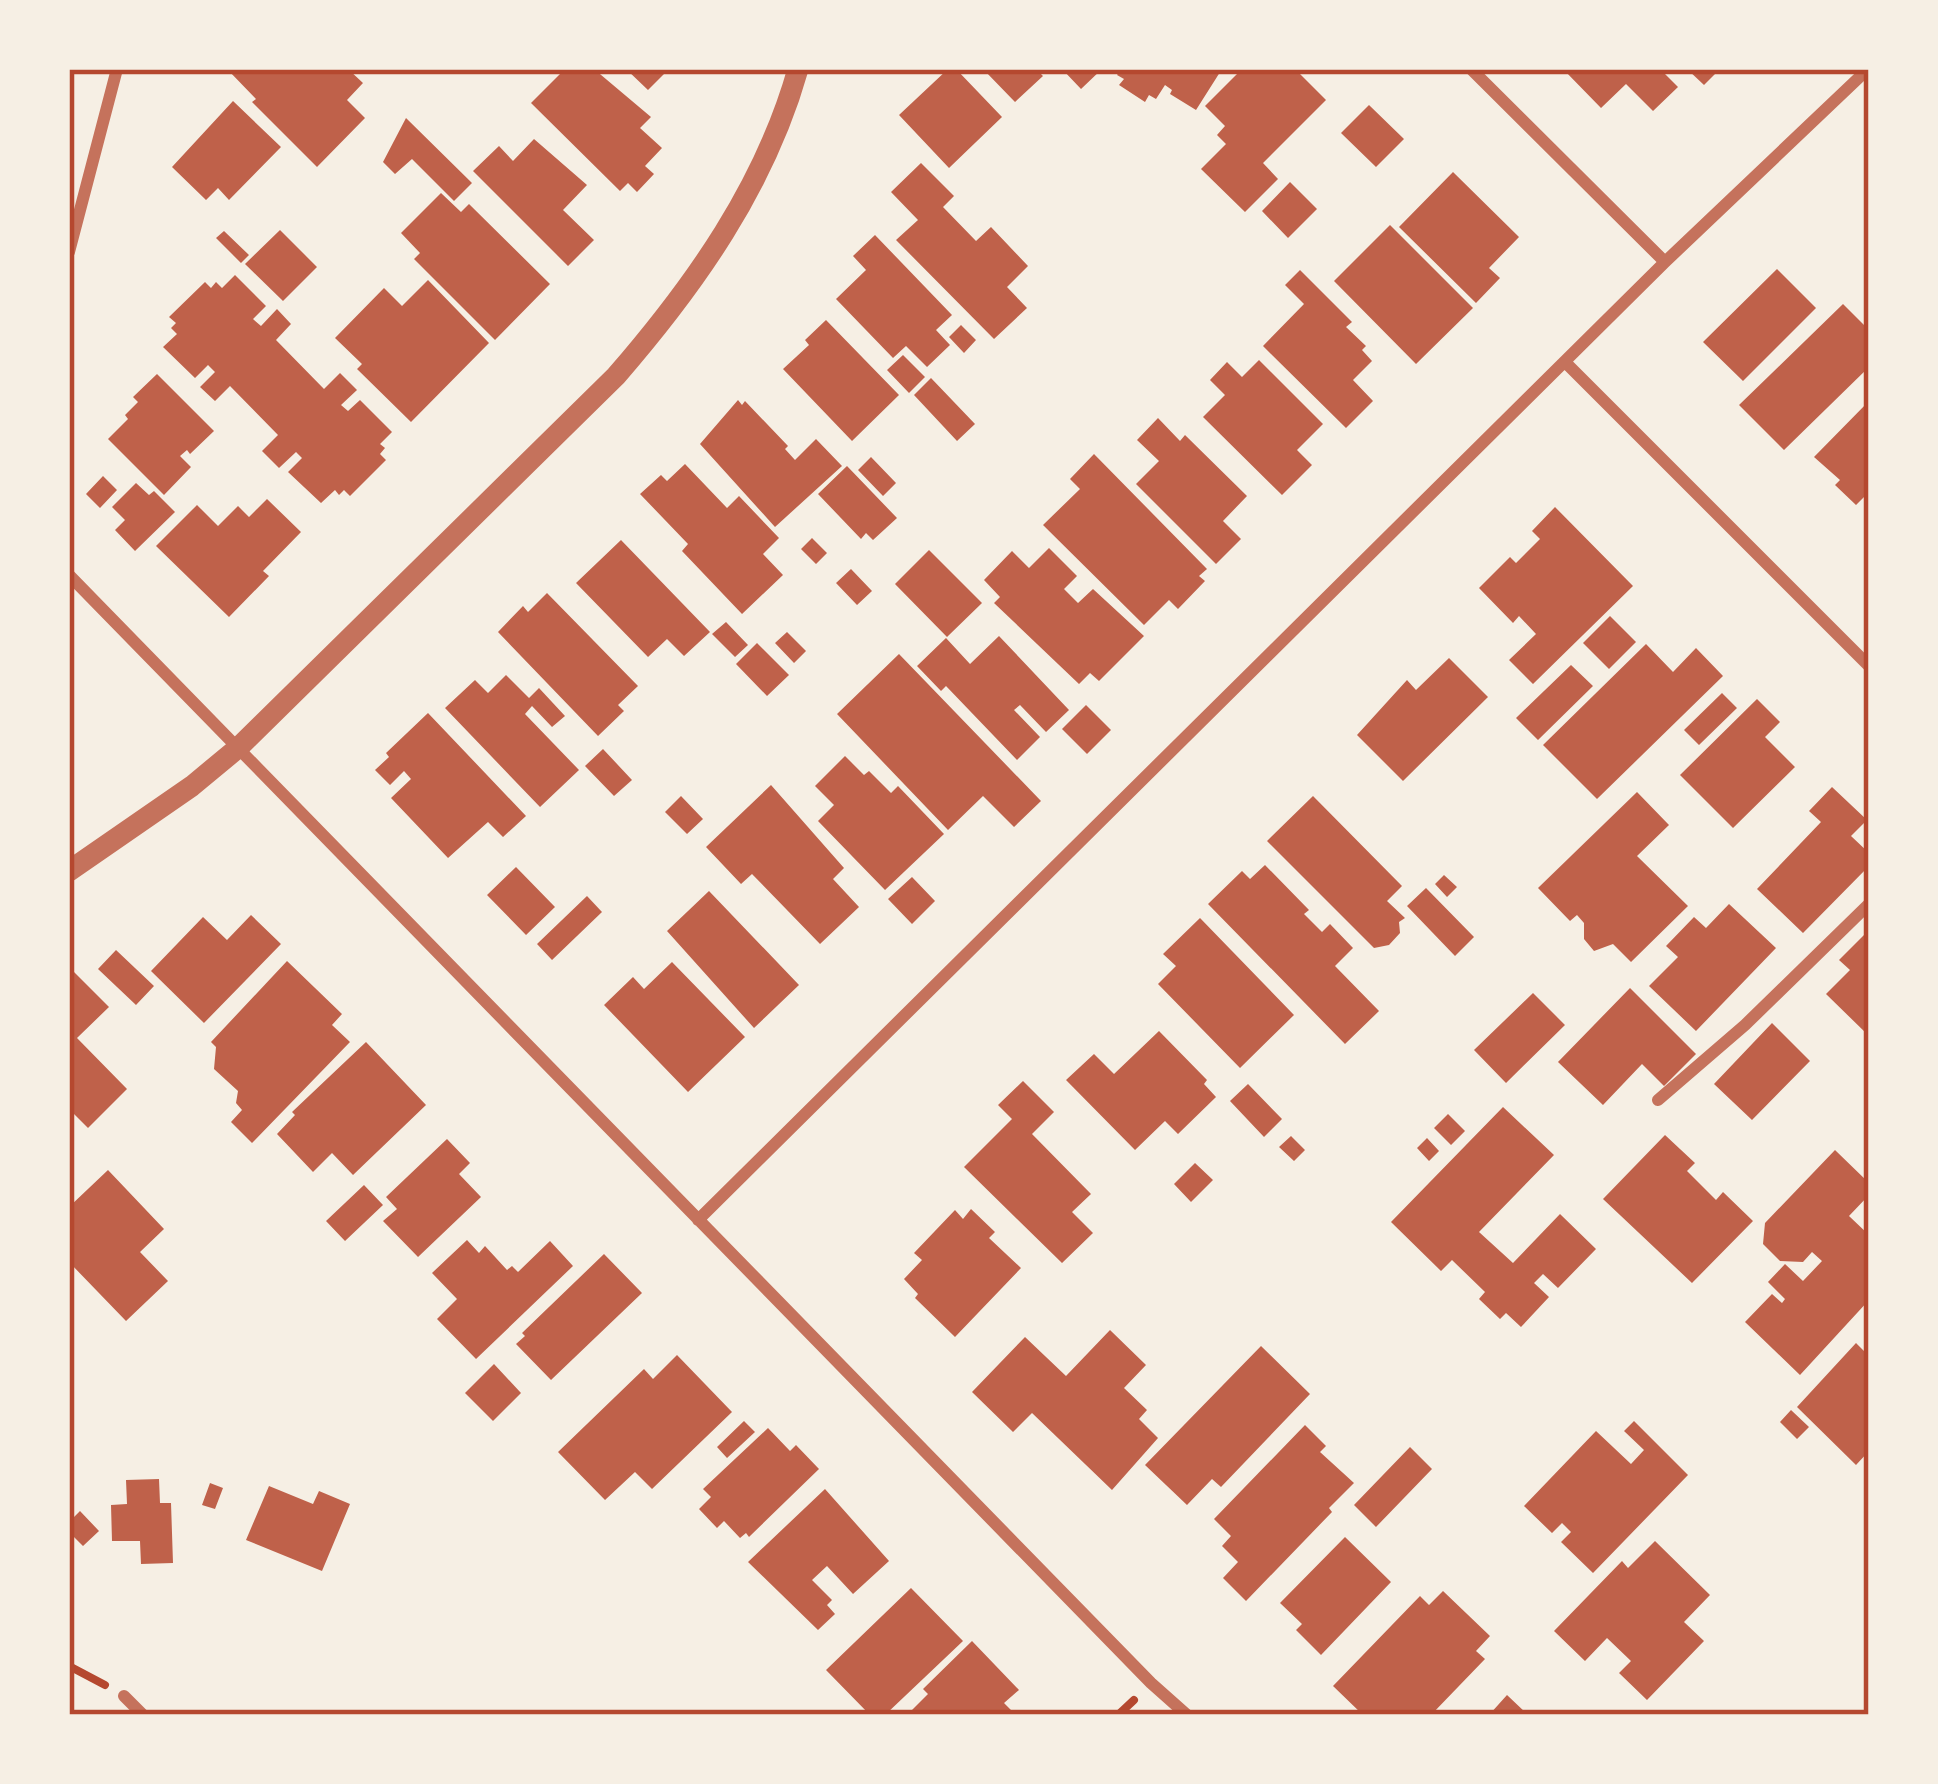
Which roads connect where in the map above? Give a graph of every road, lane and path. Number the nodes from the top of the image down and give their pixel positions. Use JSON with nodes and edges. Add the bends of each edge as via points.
{"nodes":[{"id":1,"x":117,"y":69,"type":"edge"},
{"id":2,"x":798,"y":69,"type":"edge"},
{"id":3,"x":1471,"y":69,"type":"edge"},
{"id":4,"x":1868,"y":69,"type":"edge"},
{"id":5,"x":69,"y":252,"type":"edge"},
{"id":6,"x":1664,"y":262,"type":"junction"},
{"id":7,"x":1565,"y":362,"type":"junction"},
{"id":8,"x":69,"y":575,"type":"edge"},
{"id":9,"x":1869,"y":666,"type":"edge"},
{"id":10,"x":239,"y":747,"type":"junction"},
{"id":11,"x":69,"y":871,"type":"edge"},
{"id":12,"x":1869,"y":904,"type":"edge"},
{"id":13,"x":1658,"y":1100,"type":"dead end"},
{"id":14,"x":698,"y":1220,"type":"junction"},
{"id":15,"x":124,"y":1696,"type":"dead end"},
{"id":16,"x":143,"y":1715,"type":"edge"},
{"id":17,"x":1187,"y":1715,"type":"edge"}],
"edges":[{"from":1,"to":5,"type":"street"},
{"from":2,"to":10,"type":"street","via":[[729,228],[662,323]]},
{"from":3,"to":6,"type":"street"},
{"from":4,"to":6,"type":"street"},
{"from":6,"to":7,"type":"street"},
{"from":7,"to":9,"type":"street"},
{"from":7,"to":14,"type":"street"},
{"from":8,"to":10,"type":"street"},
{"from":10,"to":11,"type":"street"},
{"from":10,"to":14,"type":"street"},
{"from":12,"to":13,"type":"street"},
{"from":14,"to":17,"type":"street"},
{"from":15,"to":16,"type":"street"}]}
